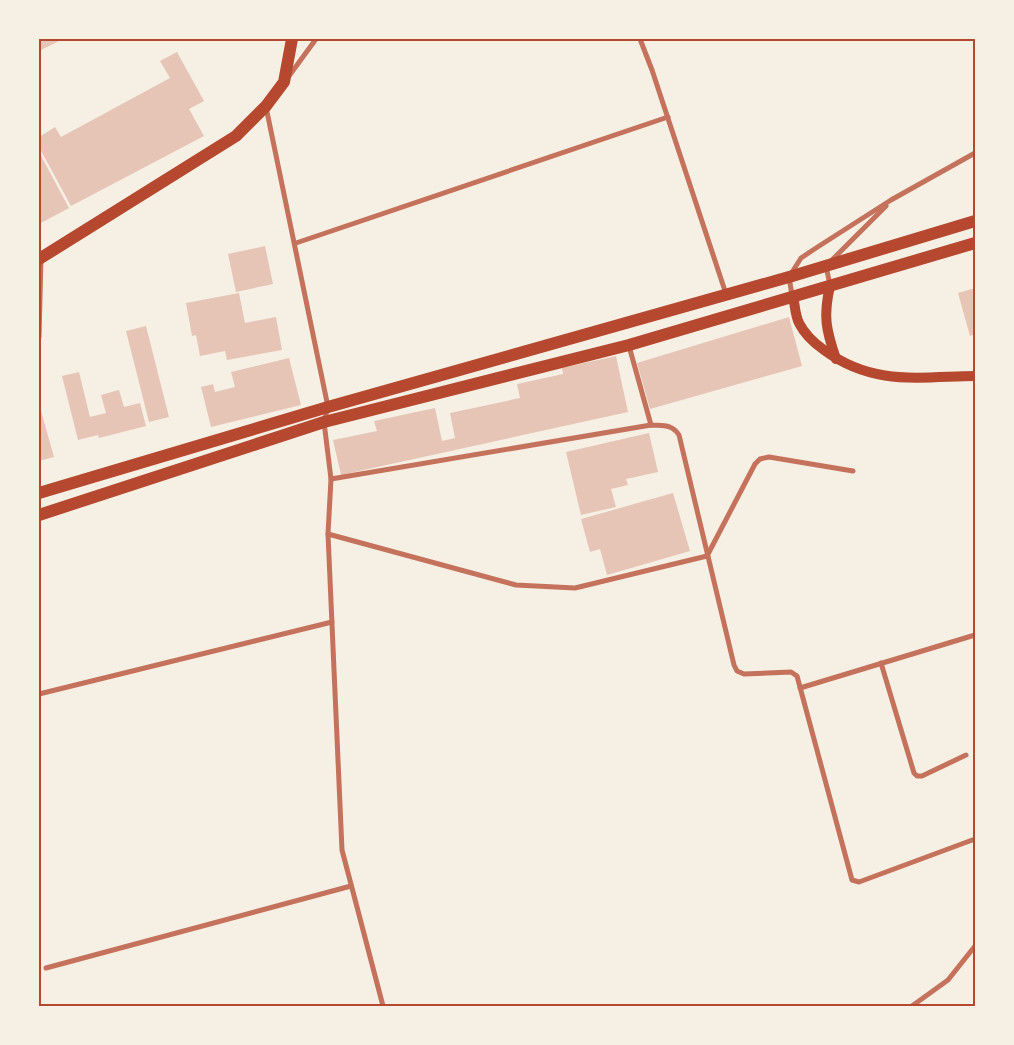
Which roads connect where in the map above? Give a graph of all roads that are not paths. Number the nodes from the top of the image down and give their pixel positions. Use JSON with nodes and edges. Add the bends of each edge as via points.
{"nodes":[{"id":1,"x":292,"y":39,"type":"edge"},
{"id":2,"x":316,"y":39,"type":"edge"},
{"id":3,"x":640,"y":39,"type":"edge"},
{"id":4,"x":284,"y":82,"type":"junction"},
{"id":5,"x":266,"y":106,"type":"junction"},
{"id":6,"x":668,"y":117,"type":"junction"},
{"id":7,"x":975,"y":153,"type":"edge"},
{"id":8,"x":891,"y":200,"type":"junction"},
{"id":9,"x":975,"y":221,"type":"edge"},
{"id":10,"x":296,"y":243,"type":"junction"},
{"id":11,"x":975,"y":243,"type":"edge"},
{"id":12,"x":40,"y":259,"type":"edge"},
{"id":13,"x":826,"y":266,"type":"junction"},
{"id":14,"x":789,"y":277,"type":"junction"},
{"id":15,"x":830,"y":286,"type":"junction"},
{"id":16,"x":726,"y":294,"type":"junction"},
{"id":17,"x":793,"y":296,"type":"junction"},
{"id":18,"x":39,"y":337,"type":"edge"},
{"id":19,"x":629,"y":345,"type":"junction"},
{"id":20,"x":836,"y":359,"type":"junction"},
{"id":21,"x":975,"y":376,"type":"edge"},
{"id":22,"x":328,"y":407,"type":"junction"},
{"id":23,"x":324,"y":422,"type":"junction"},
{"id":24,"x":651,"y":425,"type":"junction"},
{"id":25,"x":853,"y":471,"type":"dead end"},
{"id":26,"x":331,"y":479,"type":"junction"},
{"id":27,"x":39,"y":493,"type":"edge"},
{"id":28,"x":39,"y":515,"type":"edge"},
{"id":29,"x":328,"y":534,"type":"junction"},
{"id":30,"x":707,"y":556,"type":"junction"},
{"id":31,"x":332,"y":622,"type":"junction"},
{"id":32,"x":975,"y":635,"type":"edge"},
{"id":33,"x":881,"y":663,"type":"junction"},
{"id":34,"x":800,"y":688,"type":"junction"},
{"id":35,"x":39,"y":694,"type":"edge"},
{"id":36,"x":966,"y":755,"type":"dead end"},
{"id":37,"x":975,"y":839,"type":"edge"},
{"id":38,"x":351,"y":886,"type":"junction"},
{"id":39,"x":975,"y":946,"type":"edge"},
{"id":40,"x":46,"y":968,"type":"dead end"},
{"id":41,"x":383,"y":1006,"type":"edge"},
{"id":42,"x":912,"y":1006,"type":"edge"}],
"edges":[{"from":1,"to":4,"type":"main road"},
{"from":2,"to":4,"type":"street"},
{"from":3,"to":6,"type":"street"},
{"from":4,"to":5,"type":"main road"},
{"from":5,"to":10,"type":"street"},
{"from":5,"to":12,"type":"main road","via":[[236,136]]},
{"from":6,"to":10,"type":"street"},
{"from":6,"to":16,"type":"street"},
{"from":7,"to":8,"type":"street"},
{"from":8,"to":13,"type":"street"},
{"from":8,"to":14,"type":"street","via":[[801,258]]},
{"from":9,"to":13,"type":"main road"},
{"from":10,"to":22,"type":"street"},
{"from":11,"to":15,"type":"main road"},
{"from":12,"to":18,"type":"street"},
{"from":13,"to":14,"type":"main road"},
{"from":13,"to":15,"type":"street"},
{"from":14,"to":16,"type":"main road"},
{"from":14,"to":17,"type":"street"},
{"from":15,"to":17,"type":"main road"},
{"from":15,"to":20,"type":"main road","via":[[825,311]]},
{"from":16,"to":22,"type":"main road"},
{"from":17,"to":19,"type":"main road"},
{"from":17,"to":20,"type":"main road","via":[[798,322],[810,340]]},
{"from":19,"to":23,"type":"main road"},
{"from":19,"to":24,"type":"street"},
{"from":20,"to":21,"type":"main road","via":[[888,378]]},
{"from":22,"to":23,"type":"street"},
{"from":22,"to":27,"type":"main road"},
{"from":23,"to":26,"type":"street"},
{"from":23,"to":28,"type":"main road"},
{"from":24,"to":26,"type":"street"},
{"from":24,"to":30,"type":"street","via":[[669,426],[679,434]]},
{"from":25,"to":30,"type":"street","via":[[769,457],[760,459]]},
{"from":26,"to":29,"type":"street"},
{"from":29,"to":30,"type":"street","via":[[516,585],[575,588]]},
{"from":29,"to":31,"type":"street"},
{"from":30,"to":34,"type":"street","via":[[737,671],[744,674],[791,672],[797,676]]},
{"from":31,"to":35,"type":"street"},
{"from":31,"to":38,"type":"street","via":[[342,850]]},
{"from":32,"to":33,"type":"street"},
{"from":33,"to":34,"type":"street"},
{"from":33,"to":36,"type":"street","via":[[914,773],[922,776]]},
{"from":34,"to":37,"type":"street","via":[[852,880],[859,882]]},
{"from":38,"to":40,"type":"street"},
{"from":38,"to":41,"type":"street"},
{"from":39,"to":42,"type":"street","via":[[948,980]]}]}
